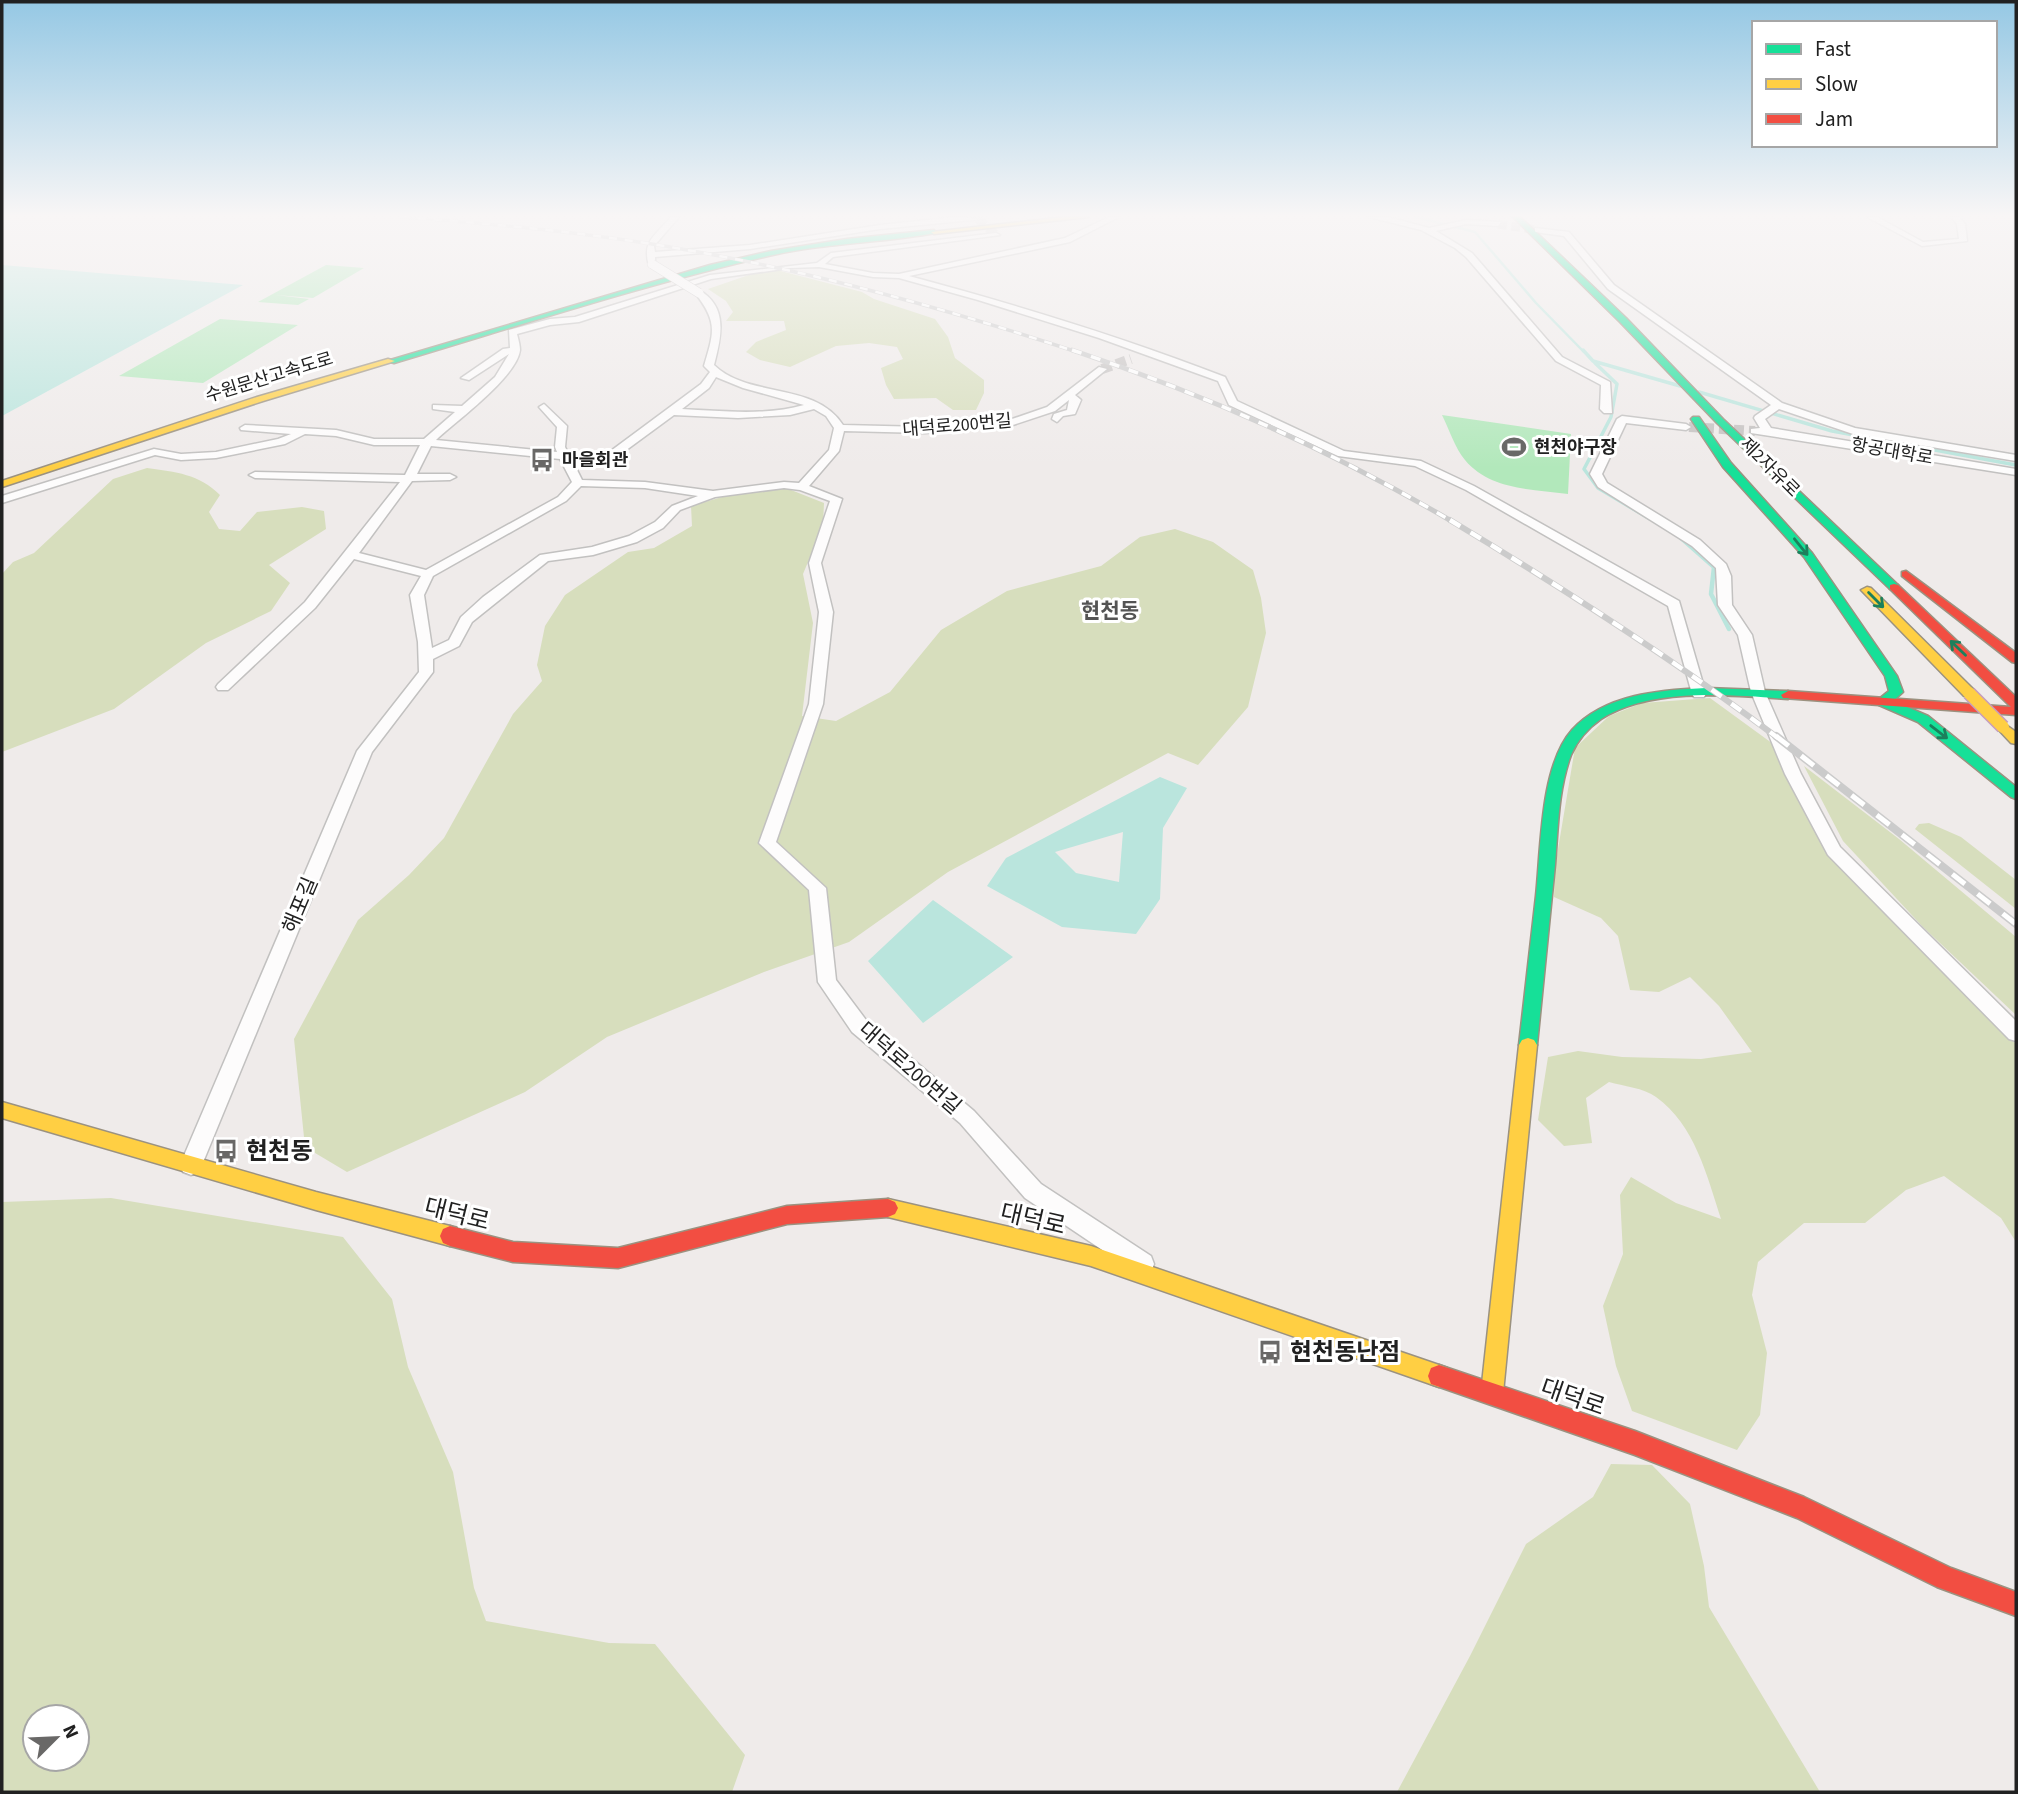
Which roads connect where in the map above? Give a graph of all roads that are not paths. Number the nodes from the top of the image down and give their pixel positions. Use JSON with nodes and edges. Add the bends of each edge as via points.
{"nodes":[{"id":1,"x":578,"y":301,"type":"edge"},
{"id":2,"x":597,"y":301,"type":"edge"},
{"id":3,"x":636,"y":301,"type":"edge"},
{"id":4,"x":707,"y":301,"type":"edge"},
{"id":5,"x":991,"y":301,"type":"edge"},
{"id":6,"x":1509,"y":301,"type":"edge"},
{"id":7,"x":1580,"y":301,"type":"edge"},
{"id":8,"x":1600,"y":301,"type":"edge"},
{"id":9,"x":1628,"y":301,"type":"edge"},
{"id":10,"x":1597,"y":318,"type":"dead end"},
{"id":11,"x":515,"y":351,"type":"junction"},
{"id":12,"x":1153,"y":352,"type":"junction"},
{"id":13,"x":1131,"y":359,"type":"tunnel mouth"},
{"id":14,"x":1102,"y":369,"type":"tunnel mouth"},
{"id":15,"x":714,"y":374,"type":"junction"},
{"id":16,"x":466,"y":377,"type":"dead end"},
{"id":17,"x":1074,"y":393,"type":"junction"},
{"id":18,"x":811,"y":406,"type":"junction"},
{"id":19,"x":437,"y":407,"type":"dead end"},
{"id":20,"x":544,"y":407,"type":"dead end"},
{"id":21,"x":1775,"y":407,"type":"junction"},
{"id":22,"x":461,"y":409,"type":"junction"},
{"id":23,"x":1608,"y":411,"type":"dead end"},
{"id":24,"x":672,"y":412,"type":"junction"},
{"id":25,"x":1057,"y":419,"type":"dead end"},
{"id":26,"x":1690,"y":419,"type":"junction"},
{"id":27,"x":1720,"y":421,"type":"junction"},
{"id":28,"x":245,"y":428,"type":"dead end"},
{"id":29,"x":839,"y":428,"type":"junction"},
{"id":30,"x":304,"y":432,"type":"junction"},
{"id":31,"x":427,"y":442,"type":"junction"},
{"id":32,"x":565,"y":456,"type":"junction"},
{"id":33,"x":2016,"y":458,"type":"edge"},
{"id":34,"x":606,"y":460,"type":"junction"},
{"id":35,"x":2016,"y":472,"type":"edge"},
{"id":36,"x":2,"y":474,"type":"edge"},
{"id":37,"x":255,"y":475,"type":"dead end"},
{"id":38,"x":450,"y":477,"type":"dead end"},
{"id":39,"x":407,"y":479,"type":"junction"},
{"id":40,"x":578,"y":483,"type":"junction"},
{"id":41,"x":2,"y":484,"type":"edge"},
{"id":42,"x":802,"y":487,"type":"junction"},
{"id":43,"x":713,"y":494,"type":"junction"},
{"id":44,"x":2,"y":500,"type":"edge"},
{"id":45,"x":1823,"y":546,"type":"dead end"},
{"id":46,"x":351,"y":555,"type":"junction"},
{"id":47,"x":428,"y":574,"type":"junction"},
{"id":48,"x":1852,"y":576,"type":"dead end"},
{"id":49,"x":425,"y":657,"type":"junction"},
{"id":50,"x":2016,"y":659,"type":"edge"},
{"id":51,"x":223,"y":687,"type":"dead end"},
{"id":52,"x":1758,"y":692,"type":"junction"},
{"id":53,"x":1699,"y":694,"type":"junction"},
{"id":54,"x":2012,"y":700,"type":"edge"},
{"id":55,"x":1884,"y":702,"type":"junction"},
{"id":56,"x":2016,"y":711,"type":"edge"},
{"id":57,"x":2016,"y":740,"type":"edge"},
{"id":58,"x":2016,"y":794,"type":"edge"},
{"id":59,"x":2016,"y":1033,"type":"edge"},
{"id":60,"x":2,"y":1110,"type":"edge"},
{"id":61,"x":191,"y":1165,"type":"junction"},
{"id":62,"x":1172,"y":1284,"type":"junction"},
{"id":63,"x":1492,"y":1393,"type":"junction"},
{"id":64,"x":2016,"y":1604,"type":"edge"}],
"edges":[{"from":1,"to":36,"type":"main road","name":"수원문산고속도로","via":[[255,393]]},
{"from":2,"to":41,"type":"main road","name":"수원문산고속도로","via":[[260,399]]},
{"from":3,"to":11,"type":"street","via":[[576,320],[512,332]]},
{"from":4,"to":15,"type":"street","bridge":true,"via":[[720,326],[709,366]]},
{"from":5,"to":12,"type":"street"},
{"from":6,"to":23,"type":"street","via":[[1559,359],[1606,384]]},
{"from":7,"to":10,"type":"main road"},
{"from":8,"to":27,"type":"main road","name":"제2자유로"},
{"from":9,"to":21,"type":"street","name":"항공대학로"},
{"from":11,"to":16,"type":"street","via":[[506,351]]},
{"from":11,"to":22,"type":"street","via":[[498,379]]},
{"from":12,"to":13,"type":"street"},
{"from":12,"to":53,"type":"street","via":[[1222,379],[1233,403],[1342,454],[1417,463],[1470,488],[1674,604]]},
{"from":14,"to":17,"type":"street","name":"대덕로200번길"},
{"from":15,"to":18,"type":"street"},
{"from":15,"to":24,"type":"street"},
{"from":17,"to":25,"type":"street","via":[[1071,412],[1059,414]]},
{"from":17,"to":29,"type":"street","name":"대덕로200번길","via":[[1051,409],[1013,422],[925,430]]},
{"from":18,"to":24,"type":"street","via":[[738,415]]},
{"from":18,"to":29,"type":"street","via":[[830,414]]},
{"from":19,"to":22,"type":"street"},
{"from":20,"to":32,"type":"street","via":[[562,426],[560,447]]},
{"from":21,"to":33,"type":"street","name":"항공대학로","via":[[1853,431]]},
{"from":21,"to":35,"type":"street","name":"항공대학로","via":[[1759,418],[1761,431]]},
{"from":22,"to":31,"type":"street"},
{"from":24,"to":34,"type":"street"},
{"from":26,"to":45,"type":"main road","name":"제2자유로"},
{"from":26,"to":52,"type":"street","via":[[1622,419],[1596,474],[1602,485],[1686,536],[1722,567],[1725,605],[1745,635]]},
{"from":26,"to":55,"type":"main road","one_way":true,"via":[[1808,555],[1873,649],[1896,692]]},
{"from":27,"to":50,"type":"main road","via":[[1768,453],[1858,536]]},
{"from":54,"to":27,"type":"main road","name":"제2자유로","one_way":true},
{"from":28,"to":30,"type":"street"},
{"from":29,"to":42,"type":"street","via":[[834,451]]},
{"from":30,"to":31,"type":"street","via":[[336,433],[374,442]]},
{"from":30,"to":44,"type":"street","via":[[281,442],[215,455],[181,457],[155,452]]},
{"from":31,"to":32,"type":"street"},
{"from":31,"to":39,"type":"street"},
{"from":32,"to":34,"type":"street"},
{"from":32,"to":40,"type":"street"},
{"from":34,"to":40,"type":"street"},
{"from":37,"to":39,"type":"street"},
{"from":38,"to":39,"type":"street"},
{"from":39,"to":46,"type":"street"},
{"from":40,"to":43,"type":"street","name":"대덕로200번길"},
{"from":40,"to":47,"type":"street","via":[[562,499]]},
{"from":42,"to":43,"type":"street","name":"대덕로200번길"},
{"from":42,"to":62,"type":"street","name":"대덕로200번길","via":[[836,499],[815,563],[826,612],[816,704],[767,843],[817,888],[827,982],[859,1026],[967,1117],[1033,1191]]},
{"from":43,"to":49,"type":"street","via":[[676,508],[659,525],[633,539],[544,558],[466,620],[454,643]]},
{"from":46,"to":47,"type":"street"},
{"from":46,"to":51,"type":"street","via":[[310,605]]},
{"from":47,"to":49,"type":"street","name":"해포길","via":[[416,595]]},
{"from":48,"to":57,"type":"main road","one_way":true,"bridge":true},
{"from":49,"to":61,"type":"street","name":"해포길","via":[[426,672],[365,751]]},
{"from":52,"to":53,"type":"main road"},
{"from":52,"to":55,"type":"main road"},
{"from":52,"to":59,"type":"street","via":[[1793,774],[1834,851]]},
{"from":53,"to":63,"type":"main road","via":[[1634,701],[1597,715],[1573,736],[1559,765]]},
{"from":55,"to":56,"type":"main road"},
{"from":55,"to":58,"type":"main road","one_way":true,"via":[[1923,719]]},
{"from":60,"to":61,"type":"main road","name":"대덕로"},
{"from":61,"to":62,"type":"main road","name":"대덕로","via":[[513,1252],[618,1258],[787,1215],[884,1207],[1091,1256]]},
{"from":62,"to":63,"type":"main road","name":"대덕로"},
{"from":63,"to":64,"type":"main road","name":"대덕로","via":[[1804,1509],[1946,1578]]}]}
